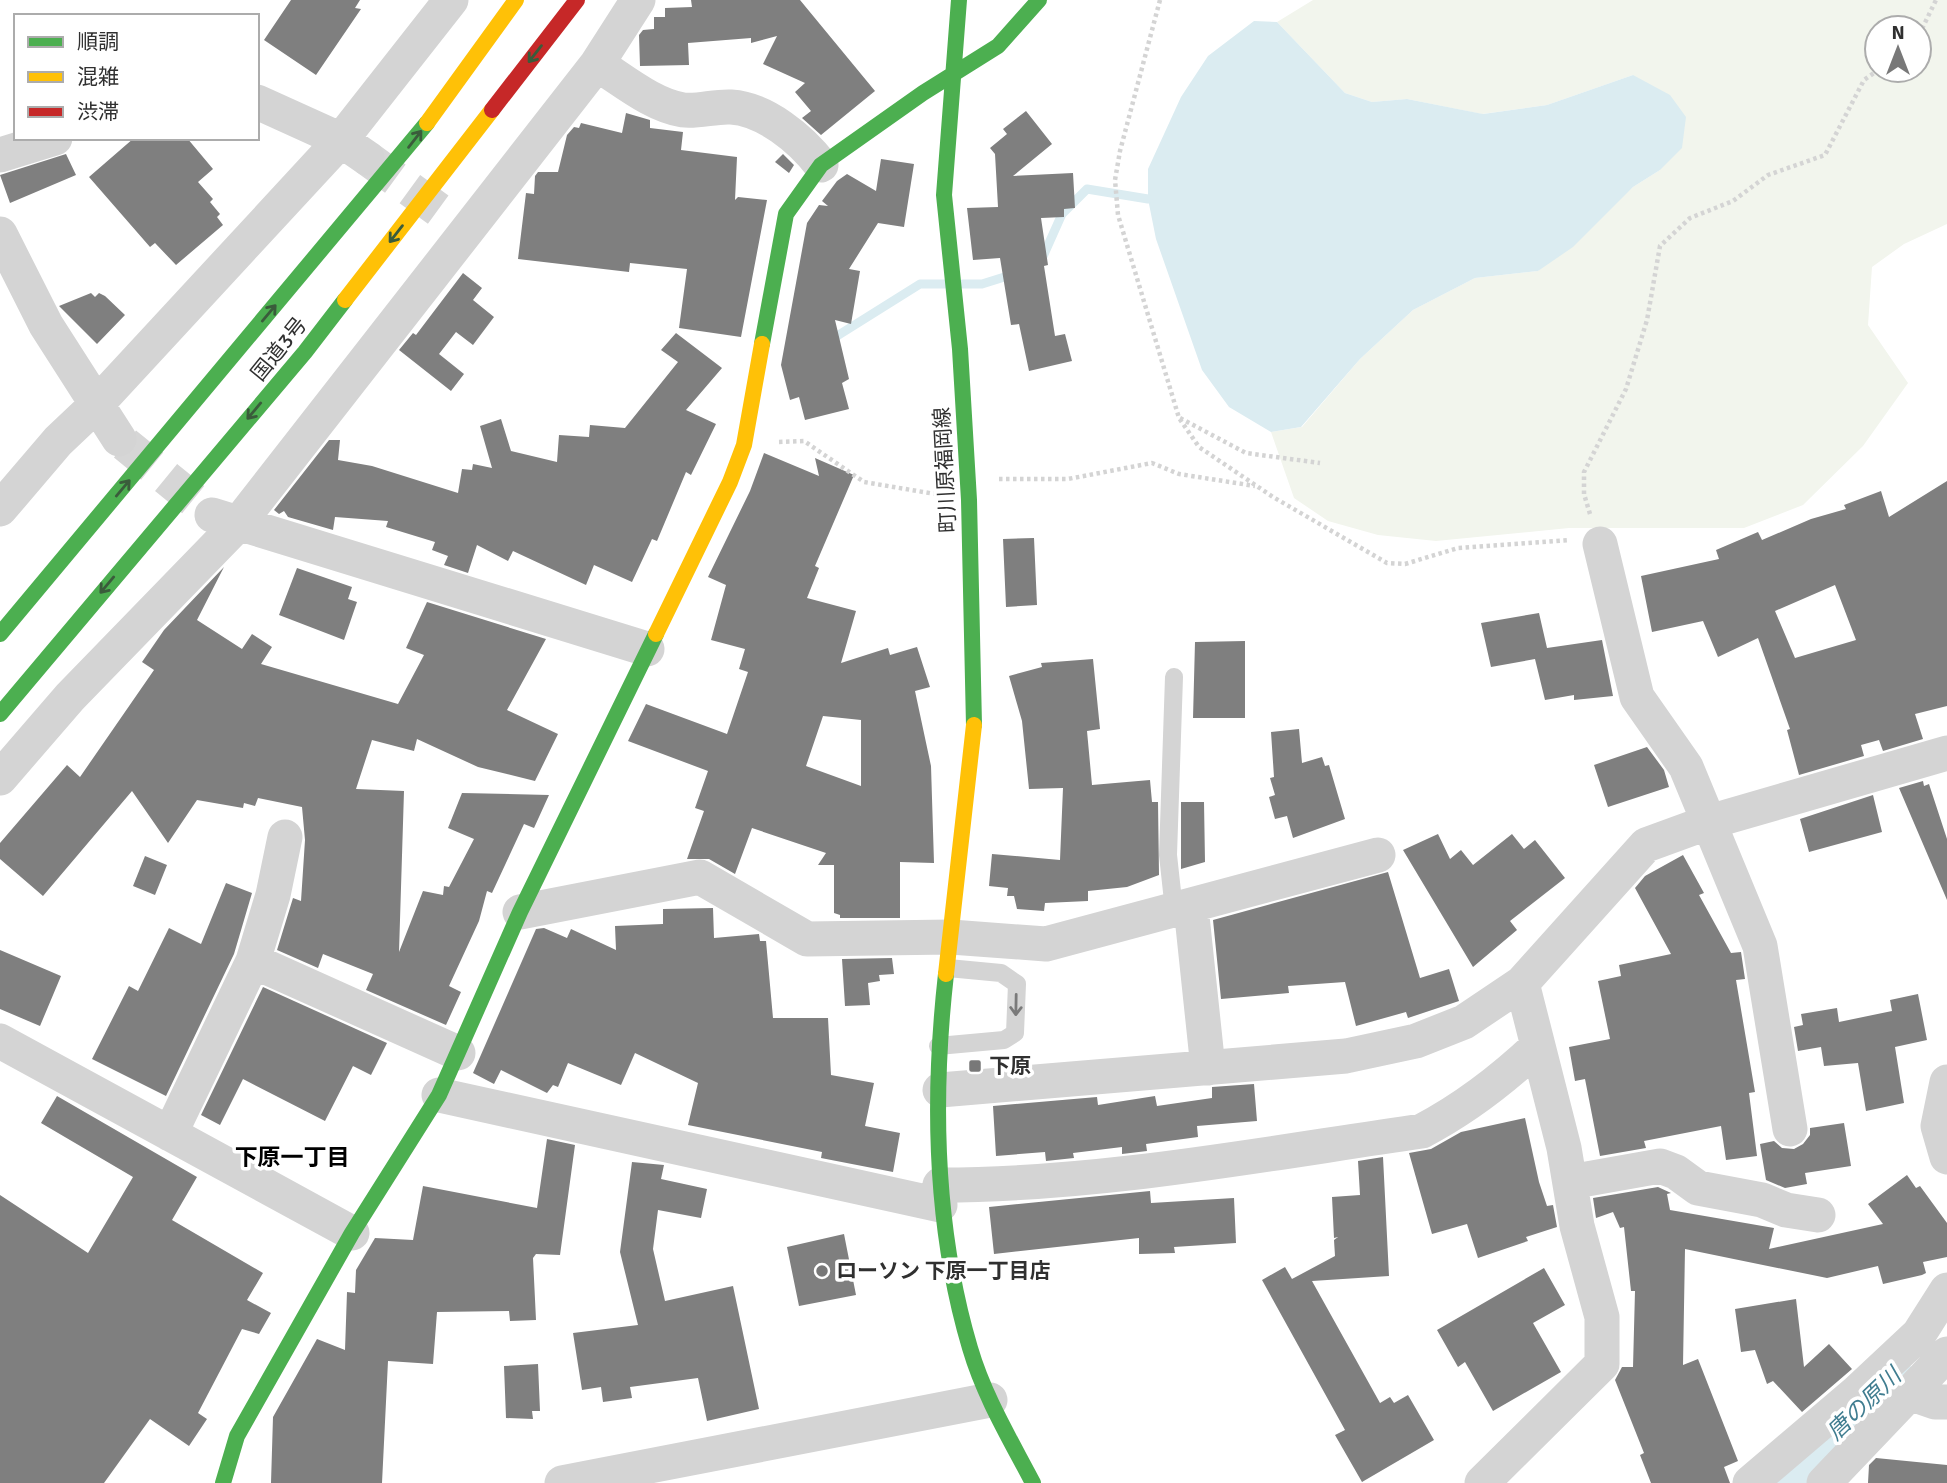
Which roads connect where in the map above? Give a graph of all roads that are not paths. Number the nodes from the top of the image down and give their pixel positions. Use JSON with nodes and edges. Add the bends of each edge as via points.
{"nodes":[{"id":1,"x":452,"y":0,"type":"edge"},
{"id":2,"x":516,"y":0,"type":"edge"},
{"id":3,"x":577,"y":0,"type":"edge"},
{"id":4,"x":638,"y":0,"type":"edge"},
{"id":5,"x":959,"y":0,"type":"edge"},
{"id":6,"x":1039,"y":0,"type":"edge"},
{"id":7,"x":597,"y":64,"type":"junction"},
{"id":8,"x":952,"y":77,"type":"junction"},
{"id":9,"x":259,"y":103,"type":"edge"},
{"id":10,"x":49,"y":140,"type":"edge"},
{"id":11,"x":354,"y":149,"type":"junction"},
{"id":12,"x":0,"y":155,"type":"edge"},
{"id":13,"x":821,"y":164,"type":"junction"},
{"id":14,"x":0,"y":234,"type":"edge"},
{"id":15,"x":95,"y":406,"type":"junction"},
{"id":16,"x":119,"y":439,"type":"tunnel mouth"},
{"id":17,"x":0,"y":509,"type":"edge"},
{"id":18,"x":225,"y":520,"type":"junction"},
{"id":19,"x":1600,"y":544,"type":"road end"},
{"id":20,"x":0,"y":634,"type":"edge"},
{"id":21,"x":647,"y":649,"type":"junction"},
{"id":22,"x":1174,"y":677,"type":"dead end"},
{"id":23,"x":0,"y":714,"type":"edge"},
{"id":24,"x":1947,"y":753,"type":"edge"},
{"id":25,"x":0,"y":778,"type":"edge"},
{"id":26,"x":1709,"y":822,"type":"junction"},
{"id":27,"x":285,"y":837,"type":"dead end"},
{"id":28,"x":1378,"y":855,"type":"dead end"},
{"id":29,"x":1183,"y":909,"type":"junction"},
{"id":30,"x":520,"y":912,"type":"junction"},
{"id":31,"x":950,"y":952,"type":"junction"},
{"id":32,"x":253,"y":961,"type":"junction"},
{"id":33,"x":1522,"y":983,"type":"junction"},
{"id":34,"x":0,"y":1041,"type":"edge"},
{"id":35,"x":938,"y":1046,"type":"junction"},
{"id":36,"x":1538,"y":1046,"type":"junction"},
{"id":37,"x":458,"y":1053,"type":"junction"},
{"id":38,"x":1209,"y":1068,"type":"junction"},
{"id":39,"x":1947,"y":1082,"type":"edge"},
{"id":40,"x":940,"y":1090,"type":"junction"},
{"id":41,"x":439,"y":1096,"type":"junction"},
{"id":42,"x":1790,"y":1129,"type":"dead end"},
{"id":43,"x":170,"y":1134,"type":"junction"},
{"id":44,"x":1947,"y":1157,"type":"edge"},
{"id":45,"x":1570,"y":1182,"type":"junction"},
{"id":46,"x":940,"y":1195,"type":"junction"},
{"id":47,"x":1818,"y":1214,"type":"dead end"},
{"id":48,"x":352,"y":1233,"type":"junction"},
{"id":49,"x":1947,"y":1290,"type":"edge"},
{"id":50,"x":1898,"y":1353,"type":"junction"},
{"id":51,"x":1947,"y":1353,"type":"edge"},
{"id":52,"x":1927,"y":1391,"type":"edge"},
{"id":53,"x":990,"y":1399,"type":"junction"},
{"id":54,"x":666,"y":1474,"type":"edge"},
{"id":55,"x":223,"y":1483,"type":"edge"},
{"id":56,"x":562,"y":1483,"type":"edge"},
{"id":57,"x":1033,"y":1483,"type":"edge"},
{"id":58,"x":1482,"y":1483,"type":"edge"},
{"id":59,"x":1750,"y":1483,"type":"edge"},
{"id":60,"x":1824,"y":1483,"type":"edge"}],
"edges":[{"from":1,"to":11,"type":"street"},
{"from":20,"to":2,"type":"main road","name":"国道3号","one_way":true,"via":[[415,138]]},
{"from":3,"to":23,"type":"main road","name":"国道3号","one_way":true,"via":[[305,352]]},
{"from":4,"to":7,"type":"street"},
{"from":5,"to":8,"type":"main road","name":"町川原福岡線"},
{"from":6,"to":8,"type":"main road","via":[[998,46]]},
{"from":7,"to":13,"type":"street","via":[[660,104],[684,110],[749,110],[770,120]]},
{"from":7,"to":18,"type":"street","via":[[460,224]]},
{"from":8,"to":13,"type":"main road"},
{"from":8,"to":31,"type":"main road","name":"町川原福岡線","via":[[944,195],[969,500],[974,741]]},
{"from":9,"to":11,"type":"street"},
{"from":10,"to":12,"type":"street"},
{"from":11,"to":15,"type":"street"},
{"from":13,"to":21,"type":"main road","via":[[786,214],[744,445]]},
{"from":14,"to":15,"type":"street","via":[[46,325]]},
{"from":15,"to":16,"type":"street"},
{"from":15,"to":17,"type":"street"},
{"from":18,"to":21,"type":"street"},
{"from":18,"to":25,"type":"street"},
{"from":19,"to":26,"type":"street","via":[[1637,697],[1686,767]]},
{"from":21,"to":30,"type":"main road"},
{"from":22,"to":29,"type":"lane","via":[[1168,855]]},
{"from":24,"to":26,"type":"street"},
{"from":26,"to":33,"type":"street","via":[[1646,845]]},
{"from":26,"to":42,"type":"street","via":[[1760,946]]},
{"from":27,"to":32,"type":"street"},
{"from":28,"to":29,"type":"street"},
{"from":29,"to":31,"type":"street","via":[[1046,944]]},
{"from":29,"to":38,"type":"street"},
{"from":30,"to":31,"type":"street","via":[[701,877],[807,939]]},
{"from":30,"to":37,"type":"main road"},
{"from":31,"to":35,"type":"main road","name":"町川原福岡線"},
{"from":31,"to":35,"type":"lane","one_way":true,"via":[[1017,984],[1015,1034],[1004,1040]]},
{"from":32,"to":37,"type":"street"},
{"from":32,"to":43,"type":"street"},
{"from":33,"to":36,"type":"street"},
{"from":33,"to":38,"type":"street","via":[[1464,1022],[1416,1041],[1346,1056]]},
{"from":34,"to":43,"type":"street"},
{"from":35,"to":40,"type":"main road","name":"町川原福岡線"},
{"from":36,"to":45,"type":"street"},
{"from":36,"to":46,"type":"street","via":[[1502,1078],[1422,1131]]},
{"from":37,"to":41,"type":"main road"},
{"from":38,"to":40,"type":"street"},
{"from":39,"to":44,"type":"street","via":[[1938,1126]]},
{"from":40,"to":46,"type":"main road","name":"町川原福岡線"},
{"from":41,"to":46,"type":"street"},
{"from":41,"to":48,"type":"main road"},
{"from":43,"to":48,"type":"street"},
{"from":45,"to":47,"type":"street","via":[[1660,1166],[1698,1188]]},
{"from":45,"to":58,"type":"street","via":[[1602,1317],[1602,1364]]},
{"from":46,"to":53,"type":"main road","name":"町川原福岡線","via":[[967,1339]]},
{"from":48,"to":55,"type":"main road","via":[[237,1436]]},
{"from":49,"to":50,"type":"street","via":[[1919,1334]]},
{"from":50,"to":52,"type":"street"},
{"from":50,"to":59,"type":"street"},
{"from":51,"to":52,"type":"street"},
{"from":52,"to":60,"type":"street"},
{"from":53,"to":54,"type":"street"},
{"from":53,"to":57,"type":"main road","name":"町川原福岡線"},
{"from":54,"to":56,"type":"street"}]}
